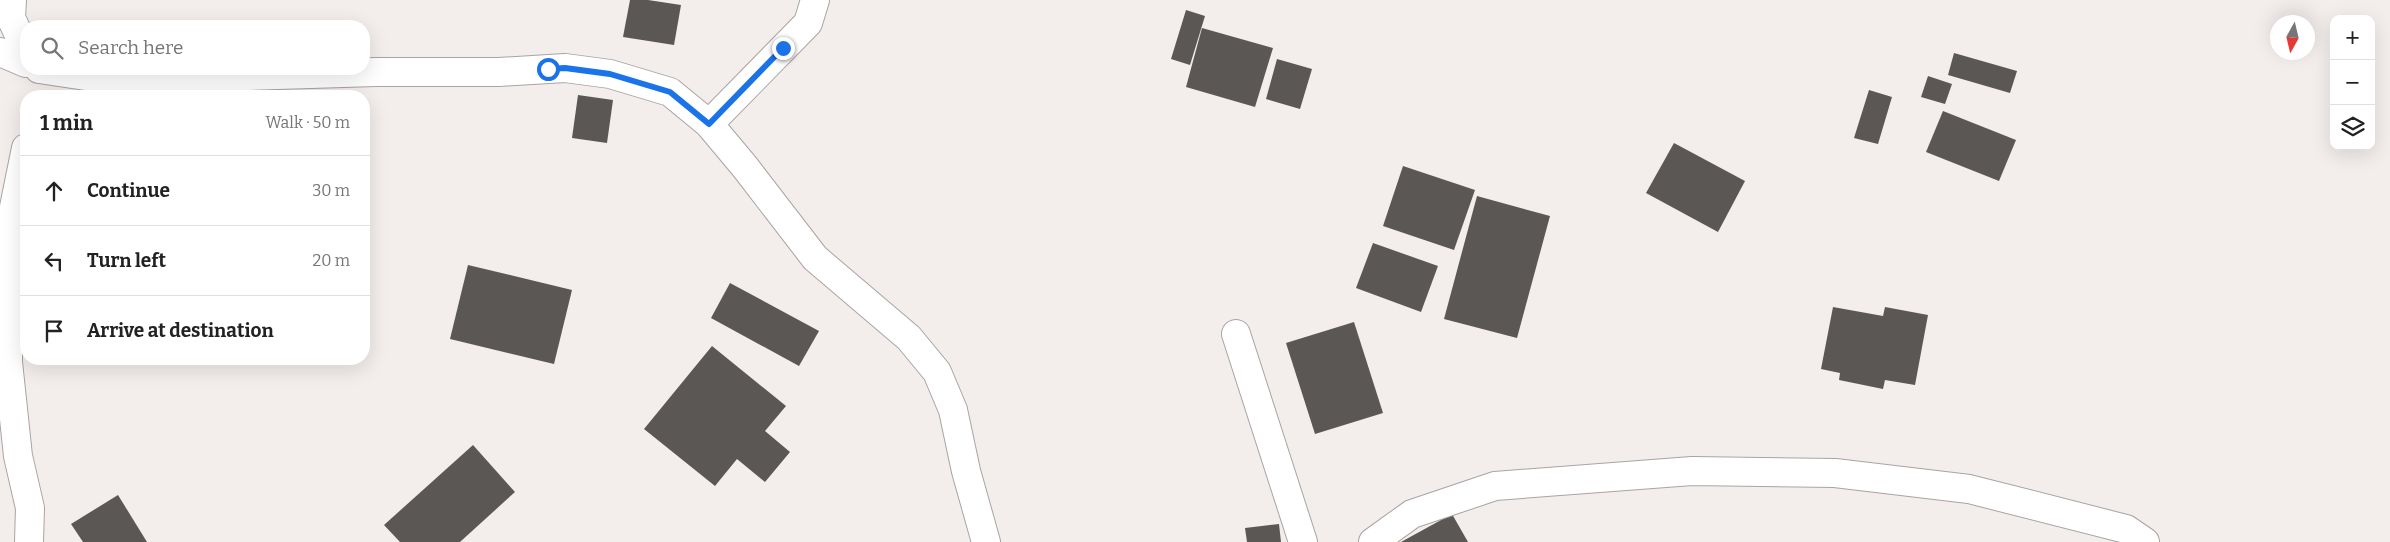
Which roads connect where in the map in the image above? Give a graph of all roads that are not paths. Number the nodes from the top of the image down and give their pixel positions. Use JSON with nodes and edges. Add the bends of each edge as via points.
{"nodes":[{"id":1,"x":12,"y":0,"type":"edge"},
{"id":2,"x":815,"y":0,"type":"edge"},
{"id":3,"x":20,"y":35,"type":"edge"},
{"id":4,"x":0,"y":52,"type":"edge"},
{"id":5,"x":20,"y":59,"type":"edge"},
{"id":6,"x":370,"y":72,"type":"edge"},
{"id":7,"x":88,"y":75,"type":"edge"},
{"id":8,"x":277,"y":75,"type":"edge"},
{"id":9,"x":112,"y":80,"type":"junction"},
{"id":10,"x":81,"y":90,"type":"edge"},
{"id":11,"x":709,"y":124,"type":"junction"},
{"id":12,"x":20,"y":178,"type":"edge"},
{"id":13,"x":1236,"y":334,"type":"dead end"},
{"id":14,"x":29,"y":542,"type":"edge"},
{"id":15,"x":986,"y":542,"type":"edge"},
{"id":16,"x":1303,"y":542,"type":"edge"},
{"id":17,"x":1373,"y":542,"type":"edge"},
{"id":18,"x":2145,"y":542,"type":"edge"}],
"edges":[{"from":1,"to":3,"type":"street","via":[[11,18]]},
{"from":2,"to":11,"type":"street","via":[[808,23]]},
{"from":4,"to":5,"type":"street"},
{"from":6,"to":11,"type":"street","via":[[499,72],[565,68],[610,74],[670,92]]},
{"from":7,"to":9,"type":"street"},
{"from":8,"to":9,"type":"street"},
{"from":9,"to":10,"type":"street"},
{"from":11,"to":15,"type":"street","via":[[814,258],[909,338],[937,372],[953,410]]},
{"from":12,"to":14,"type":"street","via":[[12,217],[8,362],[18,456],[30,508]]},
{"from":13,"to":16,"type":"street"},
{"from":17,"to":18,"type":"street","via":[[1412,514],[1495,486],[1692,471],[1835,473],[1969,489],[2126,529]]}]}
